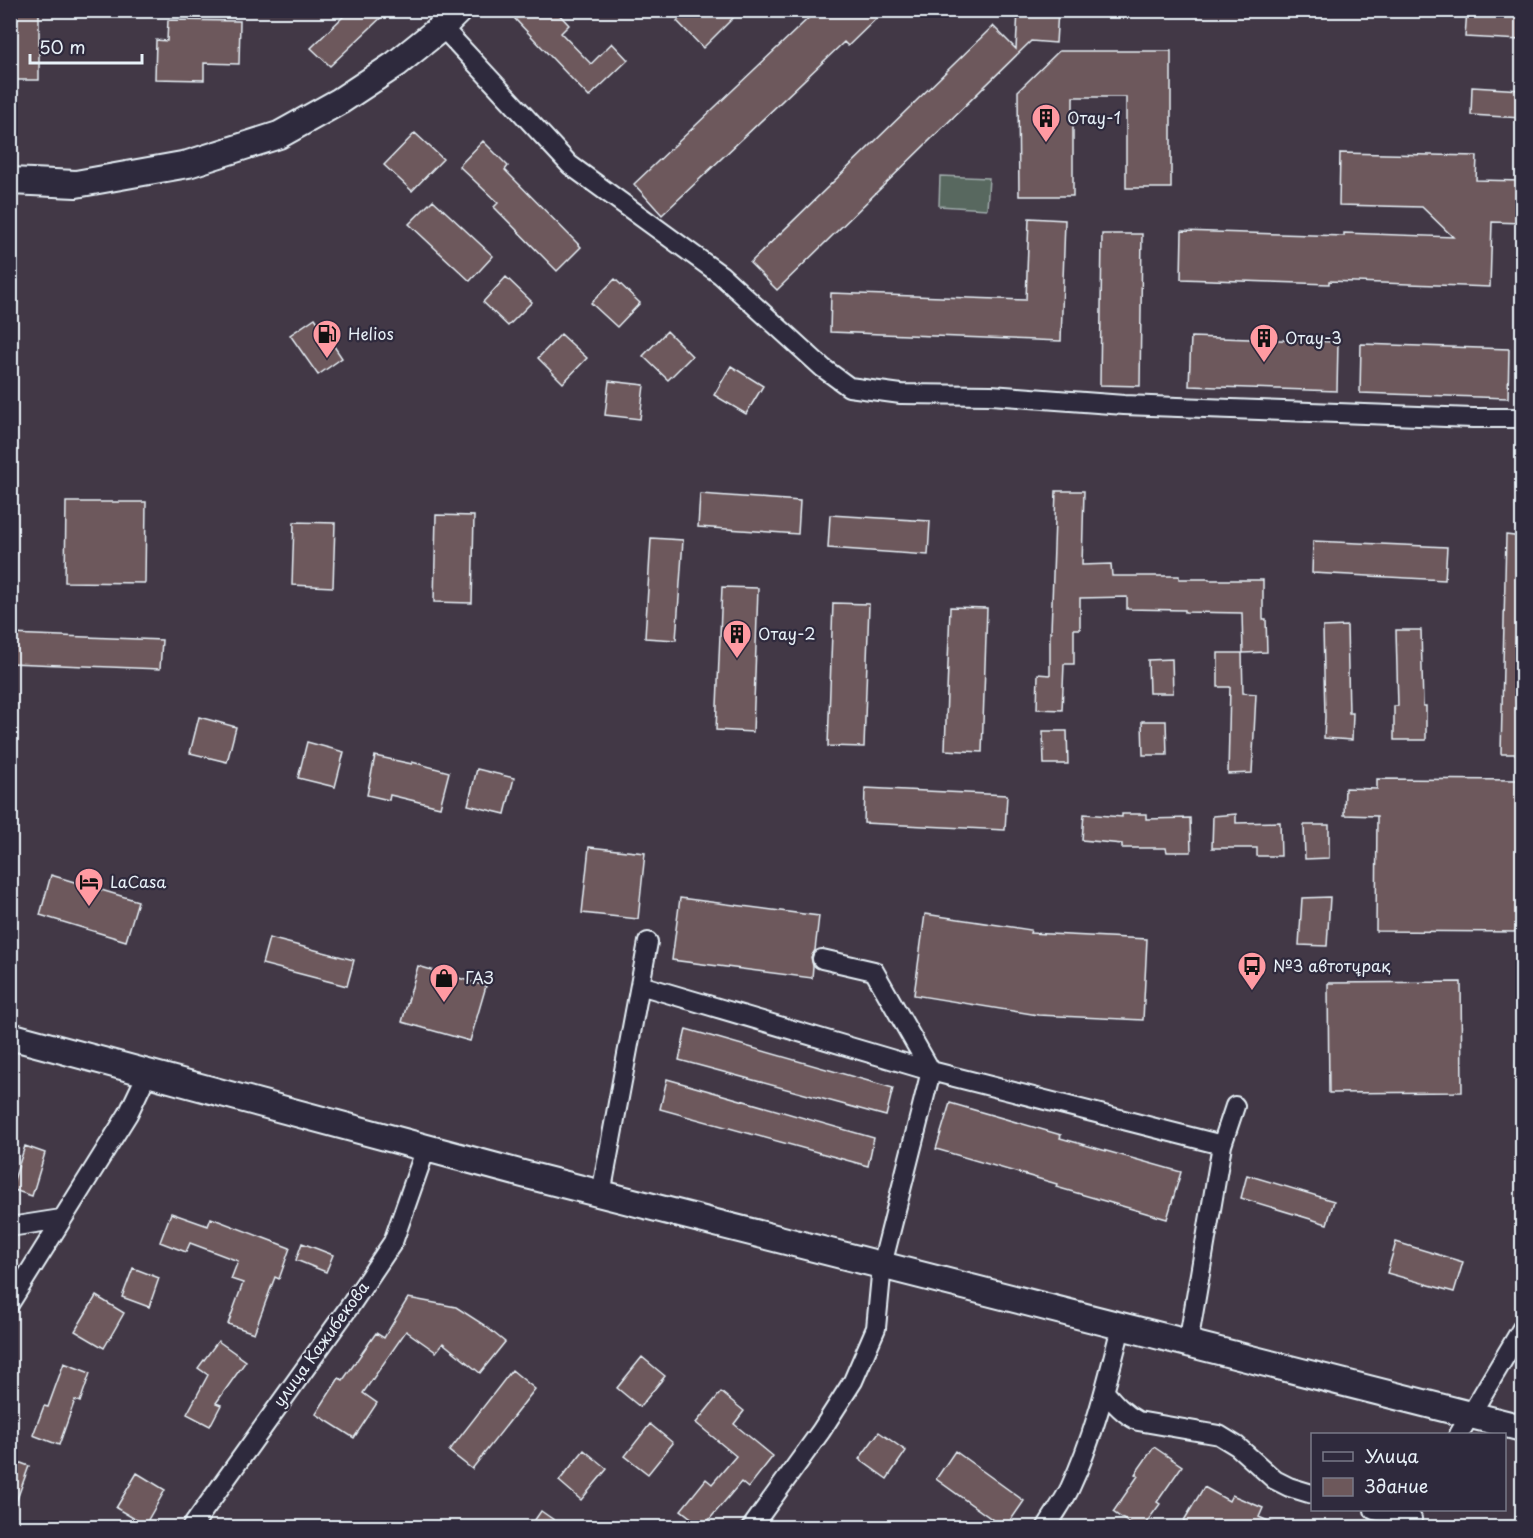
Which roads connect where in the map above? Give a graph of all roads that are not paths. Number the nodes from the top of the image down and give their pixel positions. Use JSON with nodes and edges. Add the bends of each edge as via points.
{"nodes":[{"id":1,"x":450,"y":19,"type":"edge"},
{"id":2,"x":10,"y":181,"type":"edge"},
{"id":3,"x":1522,"y":418,"type":"edge"},
{"id":4,"x":648,"y":942,"type":"dead end"},
{"id":5,"x":822,"y":959,"type":"dead end"},
{"id":6,"x":640,"y":985,"type":"junction"},
{"id":7,"x":10,"y":1036,"type":"edge"},
{"id":8,"x":931,"y":1071,"type":"junction"},
{"id":9,"x":148,"y":1072,"type":"junction"},
{"id":10,"x":1235,"y":1106,"type":"dead end"},
{"id":11,"x":1222,"y":1145,"type":"junction"},
{"id":12,"x":426,"y":1148,"type":"junction"},
{"id":13,"x":601,"y":1194,"type":"junction"},
{"id":14,"x":61,"y":1219,"type":"junction"},
{"id":15,"x":10,"y":1227,"type":"edge"},
{"id":16,"x":882,"y":1265,"type":"junction"},
{"id":17,"x":10,"y":1303,"type":"edge"},
{"id":18,"x":1121,"y":1327,"type":"junction"},
{"id":19,"x":1522,"y":1328,"type":"edge"},
{"id":20,"x":1188,"y":1344,"type":"junction"},
{"id":21,"x":1105,"y":1392,"type":"junction"},
{"id":22,"x":1464,"y":1424,"type":"edge"},
{"id":23,"x":1522,"y":1428,"type":"edge"},
{"id":24,"x":1311,"y":1494,"type":"edge"},
{"id":25,"x":1382,"y":1511,"type":"edge"},
{"id":26,"x":1412,"y":1519,"type":"edge"},
{"id":27,"x":191,"y":1527,"type":"edge"},
{"id":28,"x":751,"y":1527,"type":"edge"},
{"id":29,"x":1046,"y":1527,"type":"edge"}],
"edges":[{"from":1,"to":2,"type":"main road","via":[[396,63],[340,101],[279,135],[188,164],[76,184]]},
{"from":1,"to":3,"type":"street","via":[[570,165],[721,275],[849,387],[901,394],[991,395],[1124,405]]},
{"from":4,"to":6,"type":"street"},
{"from":5,"to":8,"type":"street","via":[[874,971]]},
{"from":6,"to":8,"type":"street"},
{"from":6,"to":13,"type":"street"},
{"from":7,"to":9,"type":"main road"},
{"from":8,"to":11,"type":"street"},
{"from":8,"to":16,"type":"street"},
{"from":9,"to":12,"type":"main road"},
{"from":9,"to":14,"type":"street","via":[[128,1113]]},
{"from":10,"to":11,"type":"street"},
{"from":11,"to":20,"type":"street"},
{"from":12,"to":13,"type":"main road"},
{"from":12,"to":27,"type":"street","name":"улица Кажибекова","via":[[393,1242]]},
{"from":13,"to":16,"type":"main road"},
{"from":14,"to":15,"type":"street"},
{"from":14,"to":17,"type":"street"},
{"from":16,"to":18,"type":"main road"},
{"from":16,"to":28,"type":"street","via":[[876,1328],[853,1381]]},
{"from":18,"to":20,"type":"main road"},
{"from":18,"to":21,"type":"street"},
{"from":19,"to":22,"type":"street"},
{"from":20,"to":22,"type":"main road"},
{"from":21,"to":24,"type":"street","via":[[1138,1421],[1220,1435],[1275,1480]]},
{"from":21,"to":29,"type":"street","via":[[1089,1444]]},
{"from":22,"to":23,"type":"main road"},
{"from":25,"to":26,"type":"street"}]}
